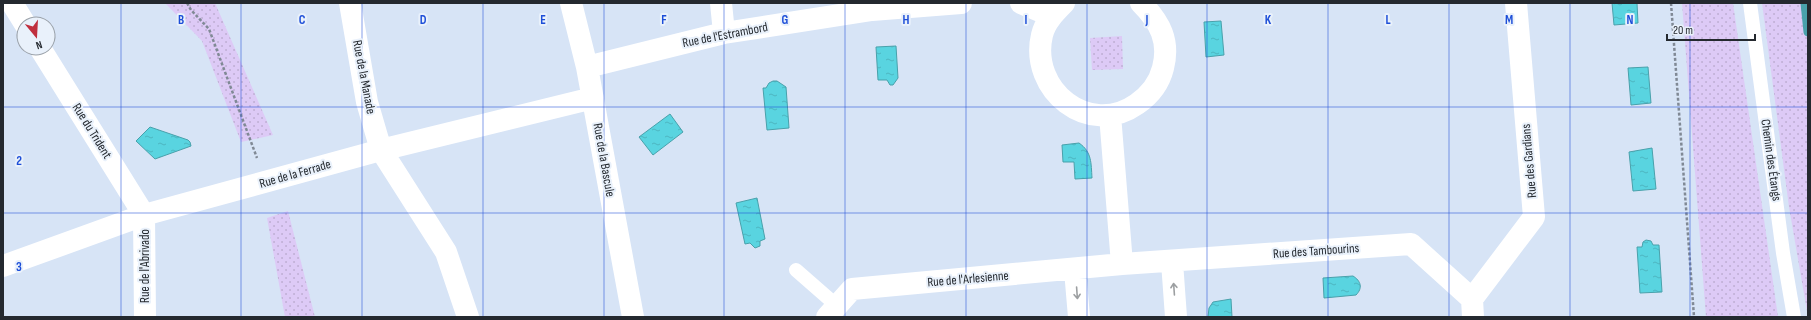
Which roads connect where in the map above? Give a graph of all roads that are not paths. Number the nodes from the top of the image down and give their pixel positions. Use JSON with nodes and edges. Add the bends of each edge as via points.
{"nodes":[{"id":1,"x":12,"y":3,"type":"edge"},
{"id":2,"x":350,"y":3,"type":"edge"},
{"id":3,"x":571,"y":3,"type":"edge"},
{"id":4,"x":721,"y":3,"type":"edge"},
{"id":5,"x":961,"y":3,"type":"edge"},
{"id":6,"x":1021,"y":3,"type":"edge"},
{"id":7,"x":1141,"y":3,"type":"edge"},
{"id":8,"x":1516,"y":3,"type":"edge"},
{"id":9,"x":1750,"y":3,"type":"edge"},
{"id":10,"x":1058,"y":9,"type":"edge"},
{"id":11,"x":20,"y":16,"type":"edge"},
{"id":12,"x":724,"y":33,"type":"junction"},
{"id":13,"x":45,"y":56,"type":"edge"},
{"id":14,"x":587,"y":67,"type":"junction"},
{"id":15,"x":593,"y":98,"type":"junction"},
{"id":16,"x":1110,"y":115,"type":"junction"},
{"id":17,"x":381,"y":150,"type":"junction"},
{"id":18,"x":144,"y":215,"type":"junction"},
{"id":19,"x":1172,"y":262,"type":"junction"},
{"id":20,"x":1122,"y":264,"type":"junction"},
{"id":21,"x":3,"y":266,"type":"edge"},
{"id":22,"x":796,"y":270,"type":"dead end"},
{"id":23,"x":1075,"y":270,"type":"junction"},
{"id":24,"x":1472,"y":308,"type":"edge"},
{"id":25,"x":831,"y":311,"type":"edge"},
{"id":26,"x":145,"y":317,"type":"edge"},
{"id":27,"x":468,"y":317,"type":"edge"},
{"id":28,"x":633,"y":317,"type":"edge"},
{"id":29,"x":1079,"y":317,"type":"edge"},
{"id":30,"x":1176,"y":317,"type":"edge"},
{"id":31,"x":1794,"y":317,"type":"edge"}],
"edges":[{"from":1,"to":11,"type":"street"},
{"from":2,"to":17,"type":"street","name":"Rue de la Manade","via":[[367,102]]},
{"from":3,"to":14,"type":"street","name":"Rue de la Bascule"},
{"from":4,"to":12,"type":"street"},
{"from":5,"to":12,"type":"street","name":"Rue de l'Estrambord","via":[[872,10]]},
{"from":6,"to":10,"type":"street"},
{"from":7,"to":16,"type":"street","via":[[1155,18],[1164,37],[1166,58],[1160,79],[1148,97],[1130,109]]},
{"from":8,"to":24,"type":"street","name":"Rue des Gardians","via":[[1534,217]]},
{"from":9,"to":31,"type":"lane","name":"Chemin des Étangs","via":[[1783,253]]},
{"from":10,"to":16,"type":"street","via":[[1042,34],[1040,54],[1044,75],[1054,93],[1070,106],[1089,114]]},
{"from":12,"to":14,"type":"street","name":"Rue de l'Estrambord"},
{"from":13,"to":18,"type":"street","name":"Rue du Trident"},
{"from":14,"to":15,"type":"street","name":"Rue de la Bascule"},
{"from":15,"to":17,"type":"street","name":"Rue de la Ferrade"},
{"from":15,"to":28,"type":"street","name":"Rue de la Bascule"},
{"from":16,"to":20,"type":"street"},
{"from":17,"to":18,"type":"street","name":"Rue de la Ferrade"},
{"from":17,"to":27,"type":"street","name":"Rue de la Manade","via":[[446,252]]},
{"from":18,"to":21,"type":"street","name":"Rue de la Ferrade"},
{"from":18,"to":26,"type":"street","name":"Rue de l'Abrivado"},
{"from":19,"to":20,"type":"street","name":"Rue des Tambourins"},
{"from":19,"to":24,"type":"street","name":"Rue des Tambourins","via":[[1411,244]]},
{"from":30,"to":19,"type":"street","one_way":true},
{"from":20,"to":23,"type":"street","name":"Rue de l'Arlesienne"},
{"from":22,"to":25,"type":"lane"},
{"from":23,"to":25,"type":"street","name":"Rue de l'Arlesienne","via":[[852,289]]},
{"from":23,"to":29,"type":"street","one_way":true}]}
